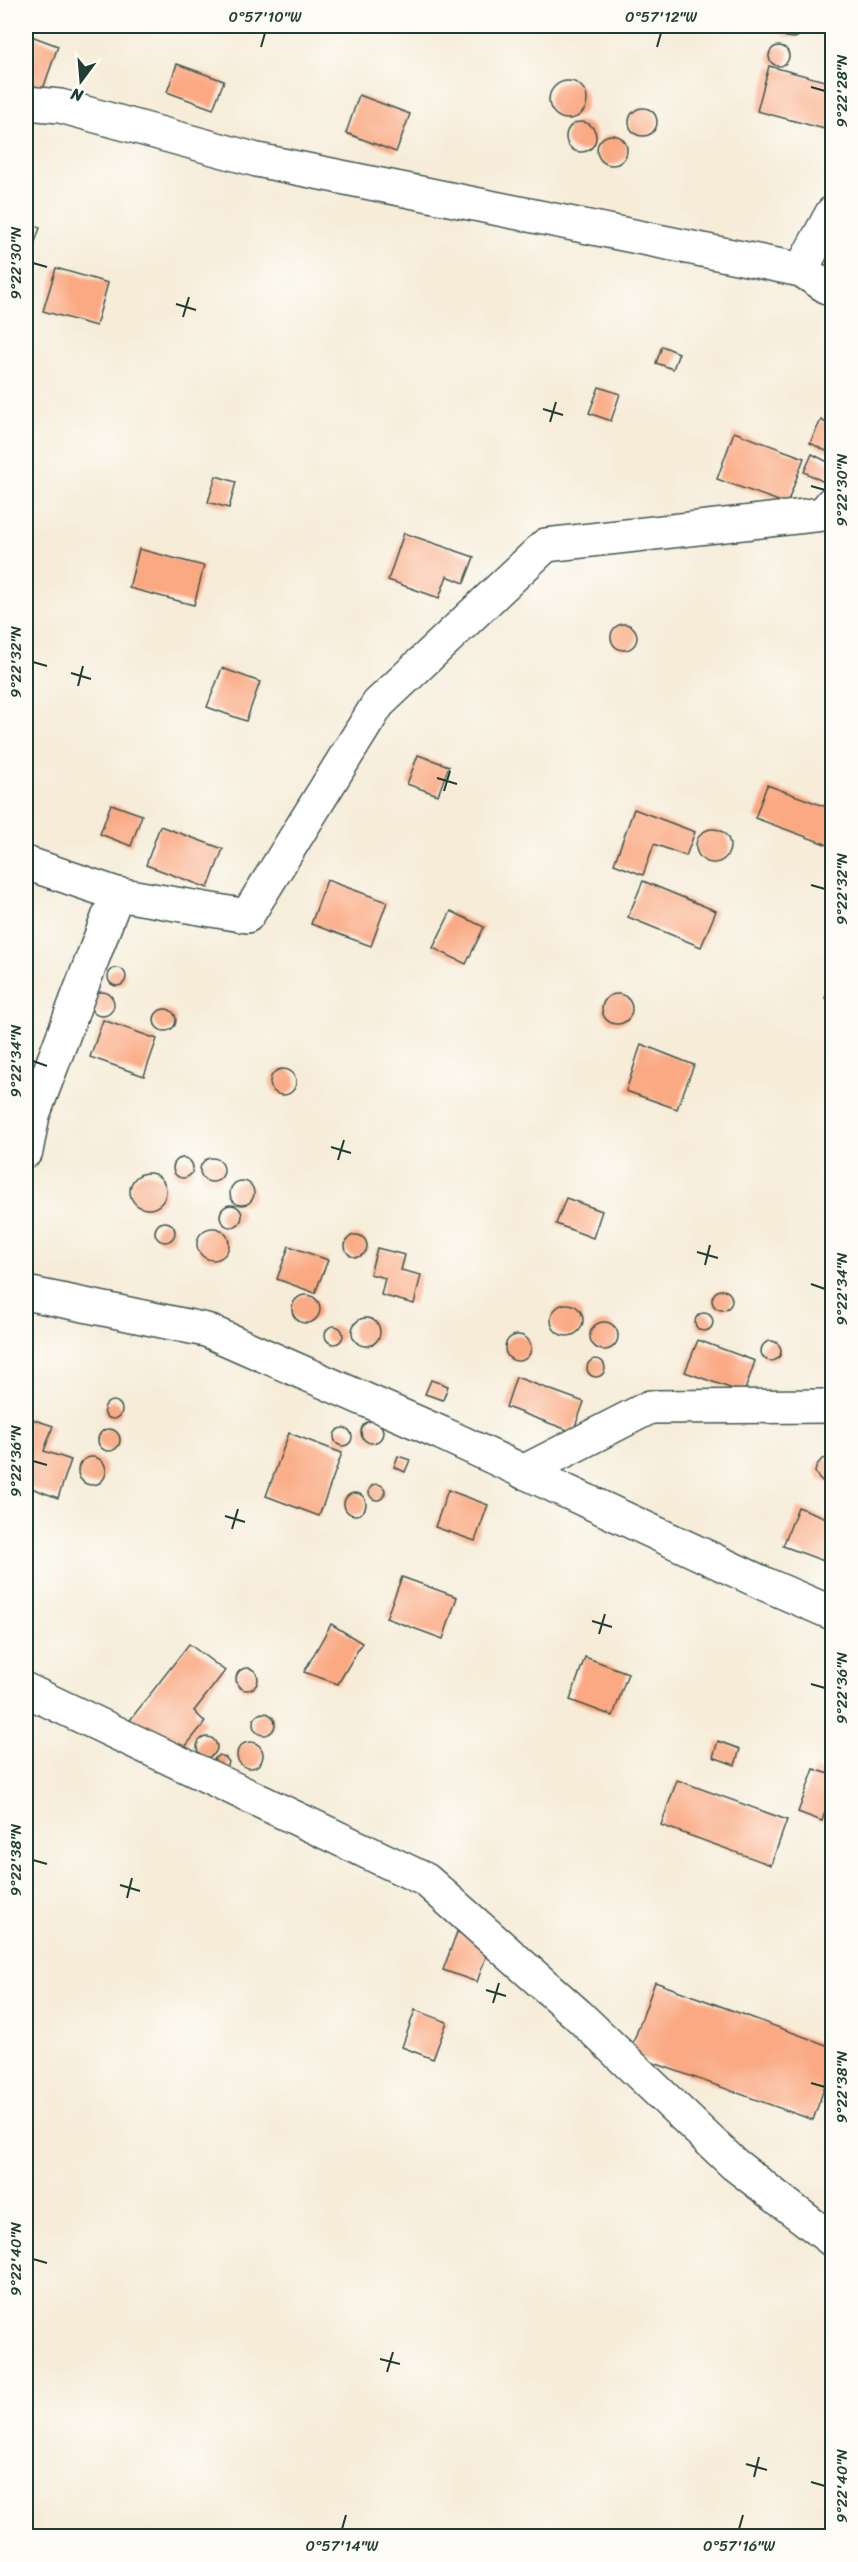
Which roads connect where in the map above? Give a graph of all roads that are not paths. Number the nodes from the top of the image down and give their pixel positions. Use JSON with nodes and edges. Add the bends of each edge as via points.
{"nodes":[{"id":1,"x":26,"y":103,"type":"edge"},
{"id":2,"x":832,"y":213,"type":"edge"},
{"id":3,"x":801,"y":270,"type":"junction"},
{"id":4,"x":832,"y":290,"type":"edge"},
{"id":5,"x":832,"y":503,"type":"edge"},
{"id":6,"x":26,"y":863,"type":"edge"},
{"id":7,"x":117,"y":894,"type":"junction"},
{"id":8,"x":26,"y":1150,"type":"edge"},
{"id":9,"x":26,"y":1293,"type":"edge"},
{"id":10,"x":832,"y":1406,"type":"edge"},
{"id":11,"x":523,"y":1472,"type":"junction"},
{"id":12,"x":832,"y":1613,"type":"edge"},
{"id":13,"x":26,"y":1690,"type":"edge"},
{"id":14,"x":832,"y":2240,"type":"edge"}],
"edges":[{"from":1,"to":3,"type":"street","via":[[60,105],[257,160]]},
{"from":2,"to":3,"type":"street"},
{"from":3,"to":4,"type":"street"},
{"from":5,"to":7,"type":"street","via":[[823,514],[546,545],[378,704],[247,916]]},
{"from":6,"to":7,"type":"street"},
{"from":7,"to":8,"type":"street","via":[[33,1115]]},
{"from":9,"to":11,"type":"street","via":[[206,1330]]},
{"from":10,"to":11,"type":"street","via":[[650,1407]]},
{"from":11,"to":12,"type":"street"},
{"from":13,"to":14,"type":"street","via":[[426,1880],[577,2014],[734,2164]]}]}
